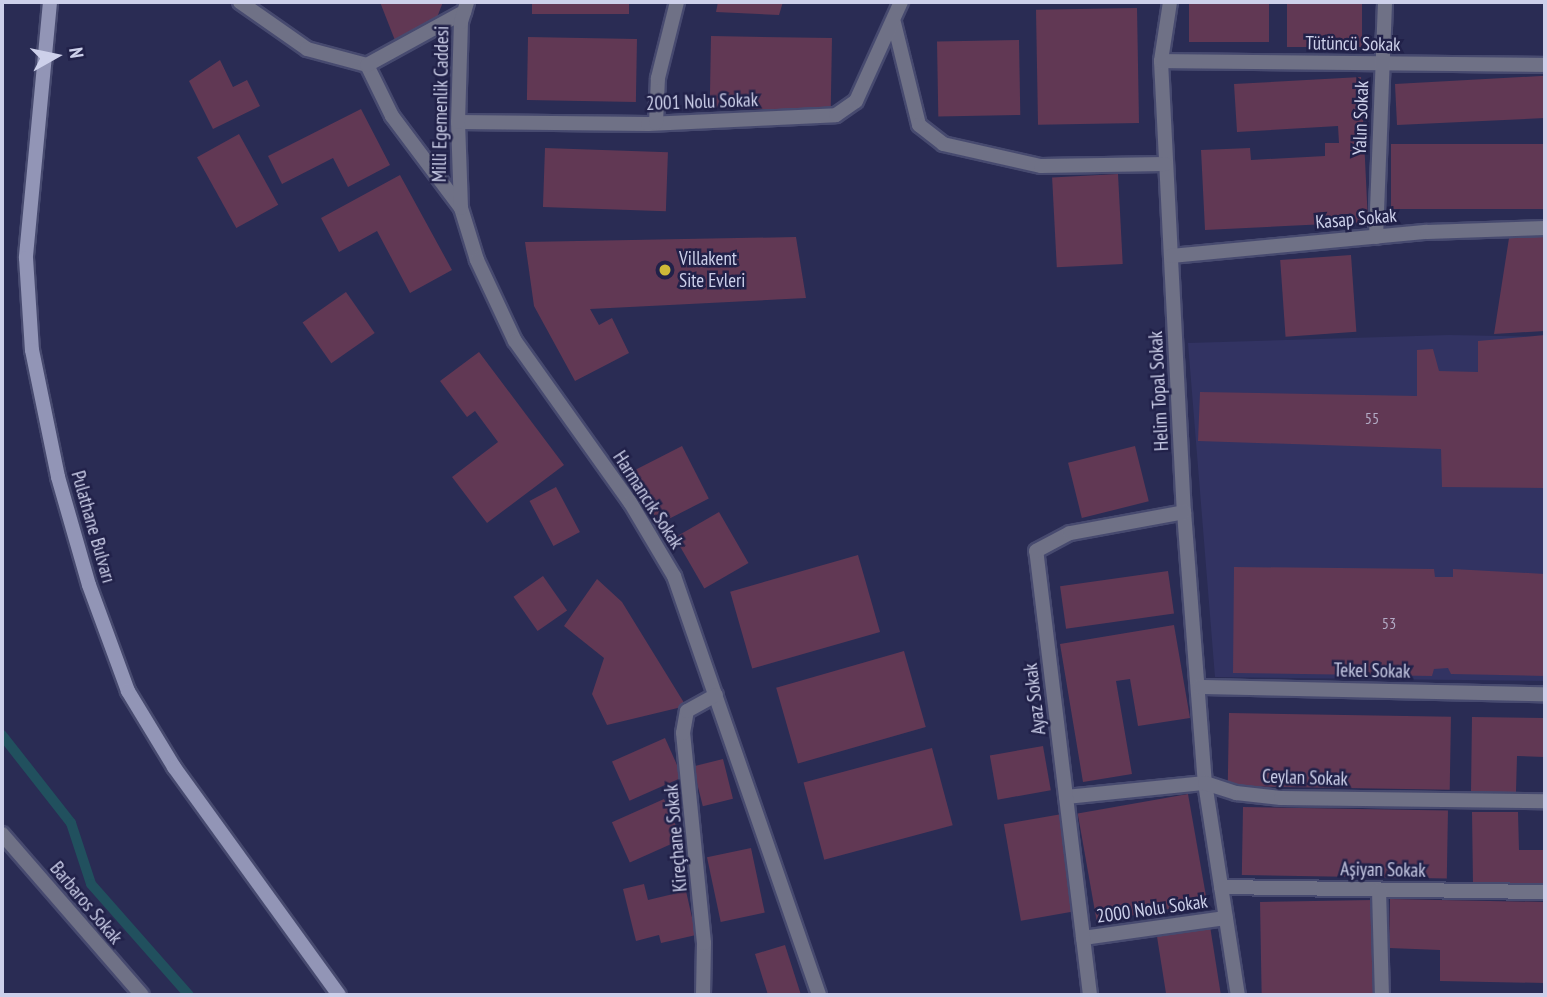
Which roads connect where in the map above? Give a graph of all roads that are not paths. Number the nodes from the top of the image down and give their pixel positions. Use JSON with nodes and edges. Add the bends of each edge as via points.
{"nodes":[{"id":1,"x":50,"y":2,"type":"edge"},
{"id":2,"x":240,"y":2,"type":"edge"},
{"id":3,"x":677,"y":2,"type":"edge"},
{"id":4,"x":901,"y":2,"type":"edge"},
{"id":5,"x":1170,"y":2,"type":"edge"},
{"id":6,"x":1385,"y":2,"type":"edge"},
{"id":7,"x":466,"y":7,"type":"edge"},
{"id":8,"x":262,"y":9,"type":"edge"},
{"id":9,"x":894,"y":23,"type":"junction"},
{"id":10,"x":1161,"y":61,"type":"junction"},
{"id":11,"x":1382,"y":64,"type":"junction"},
{"id":12,"x":367,"y":65,"type":"junction"},
{"id":13,"x":1545,"y":65,"type":"edge"},
{"id":14,"x":458,"y":122,"type":"junction"},
{"id":15,"x":656,"y":123,"type":"junction"},
{"id":16,"x":1165,"y":164,"type":"junction"},
{"id":17,"x":461,"y":208,"type":"junction"},
{"id":18,"x":1545,"y":228,"type":"edge"},
{"id":19,"x":1376,"y":237,"type":"junction"},
{"id":20,"x":1171,"y":256,"type":"junction"},
{"id":21,"x":1184,"y":512,"type":"junction"},
{"id":22,"x":1199,"y":687,"type":"junction"},
{"id":23,"x":1545,"y":694,"type":"edge"},
{"id":24,"x":716,"y":695,"type":"junction"},
{"id":25,"x":1205,"y":783,"type":"junction"},
{"id":26,"x":1066,"y":797,"type":"junction"},
{"id":27,"x":1545,"y":801,"type":"edge"},
{"id":28,"x":2,"y":834,"type":"edge"},
{"id":29,"x":1221,"y":887,"type":"junction"},
{"id":30,"x":1380,"y":890,"type":"junction"},
{"id":31,"x":1545,"y":892,"type":"edge"},
{"id":32,"x":1226,"y":918,"type":"junction"},
{"id":33,"x":1083,"y":938,"type":"junction"},
{"id":34,"x":142,"y":995,"type":"edge"},
{"id":35,"x":339,"y":995,"type":"edge"},
{"id":36,"x":703,"y":995,"type":"edge"},
{"id":37,"x":819,"y":995,"type":"edge"},
{"id":38,"x":1090,"y":995,"type":"edge"},
{"id":39,"x":1238,"y":995,"type":"edge"},
{"id":40,"x":1382,"y":995,"type":"edge"}],
"edges":[{"from":1,"to":35,"type":"street","name":"Pulathane Bulvarı","via":[[26,258],[32,350],[58,477],[89,585],[128,691],[174,767]]},
{"from":2,"to":8,"type":"street"},
{"from":3,"to":15,"type":"street","via":[[658,78]]},
{"from":4,"to":9,"type":"street"},
{"from":5,"to":10,"type":"street","name":"Helim Topal Sokak"},
{"from":6,"to":11,"type":"street","name":"Yalın Sokak"},
{"from":7,"to":12,"type":"street"},
{"from":7,"to":14,"type":"street","name":"Milli Egemenlik Caddesi"},
{"from":8,"to":12,"type":"street","via":[[307,49]]},
{"from":9,"to":15,"type":"street","name":"2001 Nolu Sokak","via":[[856,101],[836,115]]},
{"from":9,"to":16,"type":"street","via":[[919,125],[943,144],[1041,166]]},
{"from":10,"to":11,"type":"street","name":"Tütüncü Sokak"},
{"from":10,"to":16,"type":"street","name":"Helim Topal Sokak"},
{"from":11,"to":13,"type":"street","name":"Tütüncü Sokak"},
{"from":11,"to":19,"type":"street","name":"Yalın Sokak"},
{"from":12,"to":17,"type":"street","name":"Harmancık Sokak","via":[[392,116]]},
{"from":14,"to":15,"type":"street","name":"2001 Nolu Sokak"},
{"from":14,"to":17,"type":"street","name":"Milli Egemenlik Caddesi"},
{"from":16,"to":20,"type":"street","name":"Helim Topal Sokak"},
{"from":17,"to":24,"type":"street","name":"Harmancık Sokak","via":[[477,260],[516,341],[630,502],[674,576]]},
{"from":18,"to":19,"type":"street","name":"Kasap Sokak"},
{"from":19,"to":20,"type":"street","name":"Kasap Sokak"},
{"from":20,"to":21,"type":"street","name":"Helim Topal Sokak"},
{"from":21,"to":22,"type":"street","name":"Helim Topal Sokak"},
{"from":21,"to":26,"type":"street","name":"Ayaz Sokak","via":[[1070,533],[1036,551]]},
{"from":22,"to":23,"type":"street","name":"Tekel Sokak"},
{"from":22,"to":25,"type":"street","name":"Helim Topal Sokak"},
{"from":24,"to":36,"type":"street","name":"Kireçhane Sokak","via":[[687,711],[683,733],[704,943]]},
{"from":24,"to":37,"type":"street","name":"Harmancık Sokak"},
{"from":25,"to":26,"type":"street","name":"Ceylan Sokak"},
{"from":25,"to":27,"type":"street","name":"Ceylan Sokak","via":[[1236,793],[1281,798]]},
{"from":25,"to":29,"type":"street","name":"Helim Topal Sokak"},
{"from":26,"to":33,"type":"street","name":"Ayaz Sokak"},
{"from":28,"to":34,"type":"street","name":"Barbaros Sokak"},
{"from":29,"to":30,"type":"street","name":"Aşiyan Sokak"},
{"from":29,"to":32,"type":"street","name":"Helim Topal Sokak"},
{"from":30,"to":31,"type":"street","name":"Aşiyan Sokak"},
{"from":30,"to":40,"type":"street"},
{"from":32,"to":33,"type":"street","name":"2000 Nolu Sokak"},
{"from":32,"to":39,"type":"street","name":"Helim Topal Sokak"},
{"from":33,"to":38,"type":"street","name":"Ayaz Sokak"}]}
